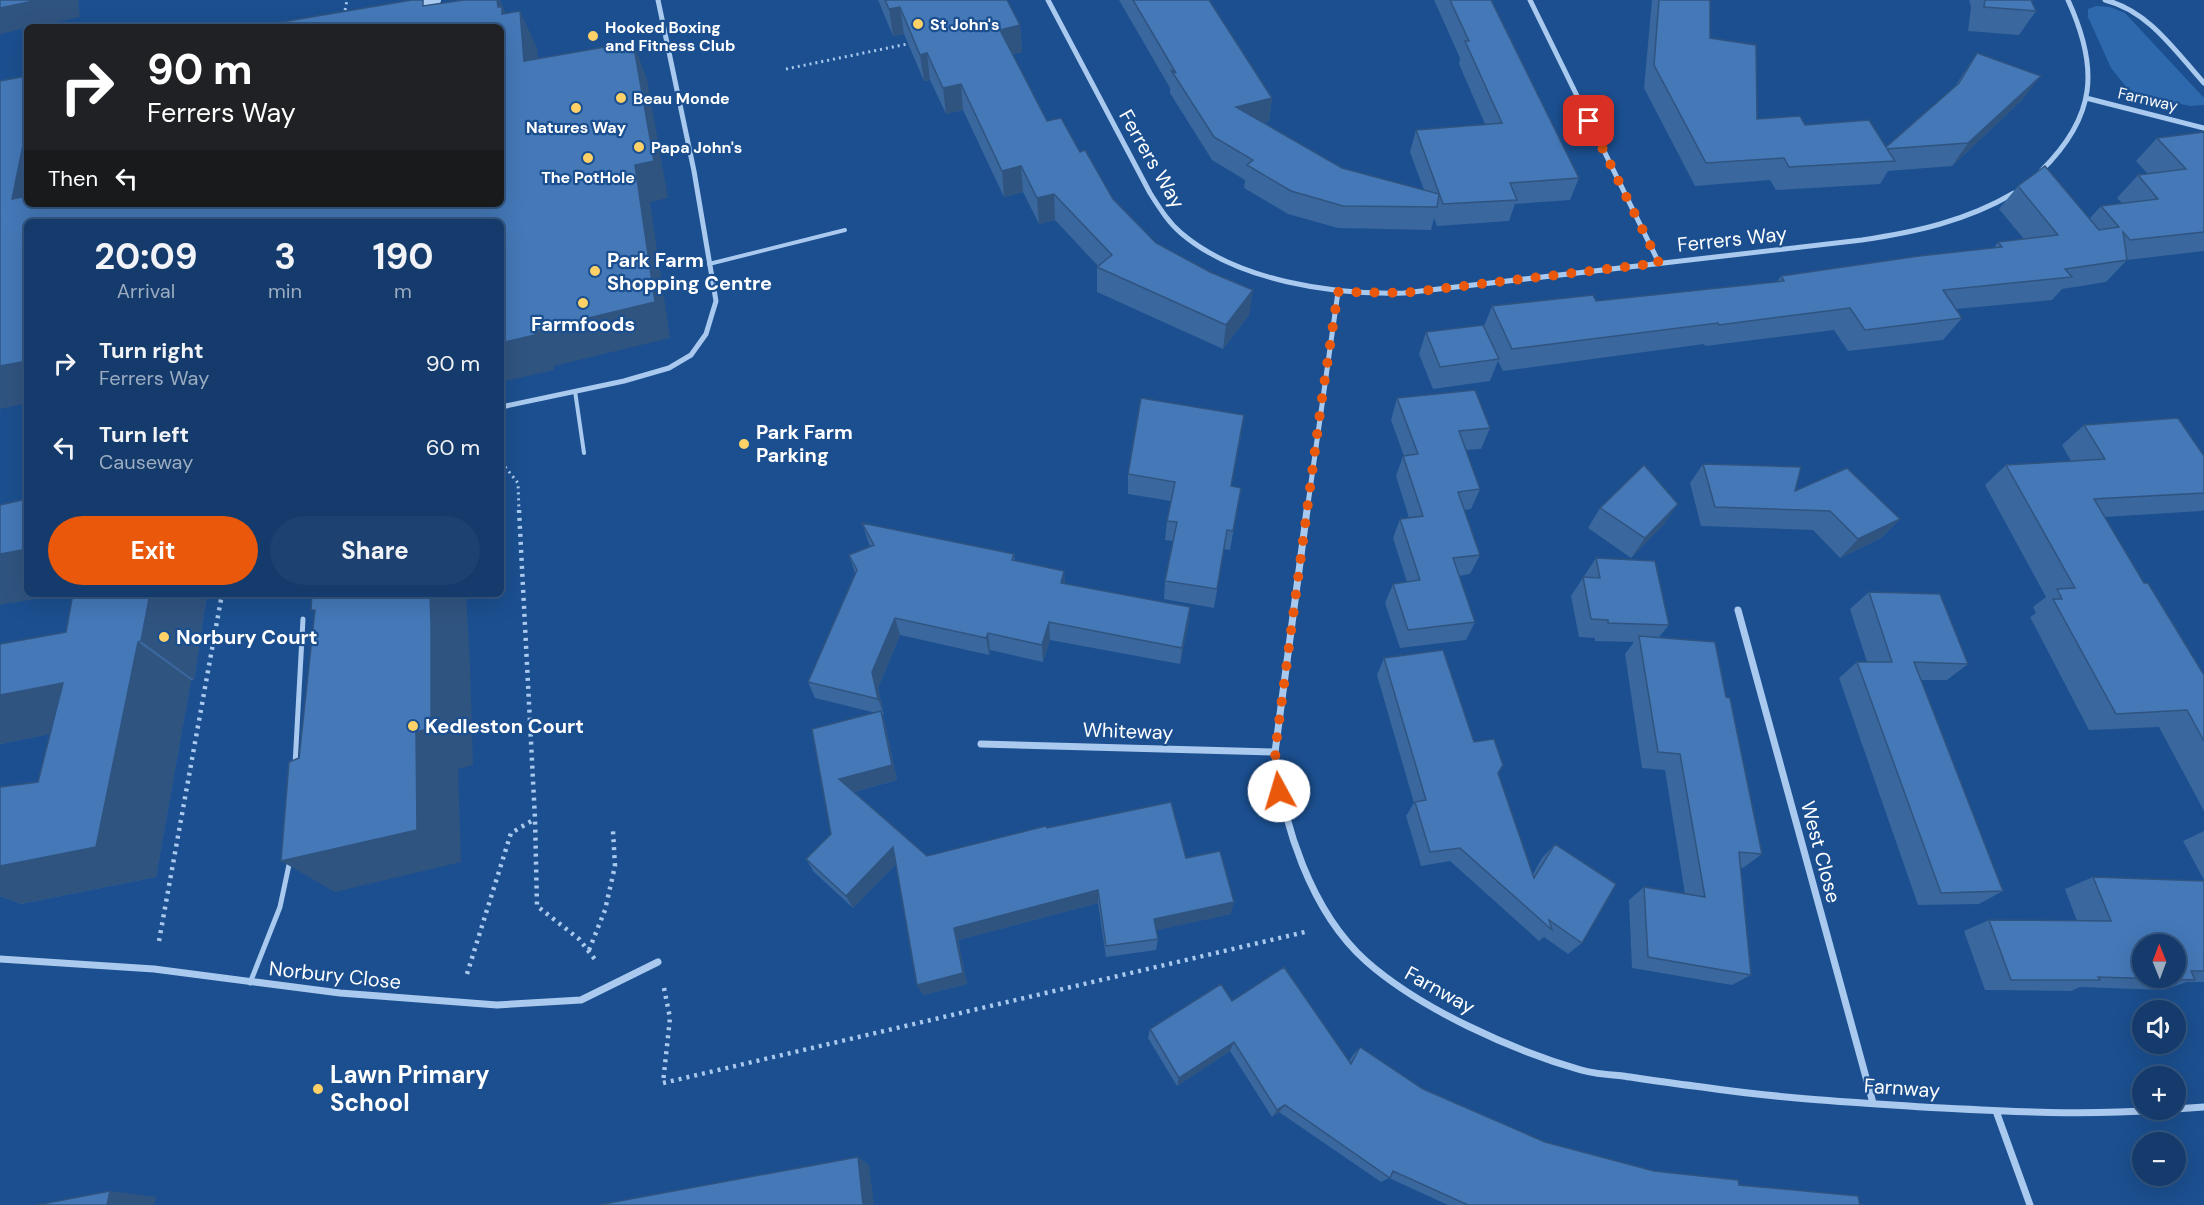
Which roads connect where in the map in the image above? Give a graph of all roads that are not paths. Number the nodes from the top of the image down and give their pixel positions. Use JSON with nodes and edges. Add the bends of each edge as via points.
{"nodes":[{"id":1,"x":437,"y":0,"type":"edge"},
{"id":2,"x":658,"y":0,"type":"edge"},
{"id":3,"x":1048,"y":0,"type":"edge"},
{"id":4,"x":1530,"y":0,"type":"edge"},
{"id":5,"x":2068,"y":0,"type":"edge"},
{"id":6,"x":2105,"y":0,"type":"edge"},
{"id":7,"x":402,"y":6,"type":"edge"},
{"id":8,"x":2204,"y":83,"type":"edge"},
{"id":9,"x":2086,"y":98,"type":"junction"},
{"id":10,"x":2204,"y":128,"type":"edge"},
{"id":11,"x":2033,"y":179,"type":"edge"},
{"id":12,"x":2017,"y":191,"type":"dead end"},
{"id":13,"x":845,"y":230,"type":"dead end"},
{"id":14,"x":1659,"y":263,"type":"junction"},
{"id":15,"x":709,"y":264,"type":"junction"},
{"id":16,"x":1338,"y":292,"type":"junction"},
{"id":17,"x":575,"y":391,"type":"junction"},
{"id":18,"x":504,"y":406,"type":"edge"},
{"id":19,"x":585,"y":453,"type":"dead end"},
{"id":20,"x":1738,"y":610,"type":"dead end"},
{"id":21,"x":303,"y":619,"type":"dead end"},
{"id":22,"x":981,"y":744,"type":"dead end"},
{"id":23,"x":1275,"y":752,"type":"junction"},
{"id":24,"x":295,"y":772,"type":"edge"},
{"id":25,"x":291,"y":855,"type":"edge"},
{"id":26,"x":0,"y":959,"type":"edge"},
{"id":27,"x":658,"y":962,"type":"road end"},
{"id":28,"x":250,"y":983,"type":"junction"},
{"id":29,"x":1873,"y":1102,"type":"junction"},
{"id":30,"x":2204,"y":1107,"type":"edge"},
{"id":31,"x":2186,"y":1108,"type":"edge"},
{"id":32,"x":1996,"y":1111,"type":"junction"},
{"id":33,"x":2132,"y":1112,"type":"edge"},
{"id":34,"x":2030,"y":1205,"type":"edge"}],
"edges":[{"from":1,"to":7,"type":"street"},
{"from":2,"to":15,"type":"street"},
{"from":3,"to":16,"type":"street","name":"Ferrers Way","via":[[1166,218],[1190,240],[1251,271]]},
{"from":4,"to":14,"type":"street"},
{"from":5,"to":9,"type":"street","via":[[2088,57]]},
{"from":6,"to":8,"type":"street","via":[[2127,6],[2140,16]]},
{"from":9,"to":10,"type":"street","name":"Farnway"},
{"from":9,"to":11,"type":"street","via":[[2077,126],[2064,148]]},
{"from":12,"to":14,"type":"street","name":"Ferrers Way","via":[[1965,218],[1904,234]]},
{"from":13,"to":15,"type":"lane"},
{"from":14,"to":16,"type":"street","name":"Ferrers Way","via":[[1404,293]]},
{"from":15,"to":17,"type":"street","via":[[716,301],[706,334],[691,356],[669,368]]},
{"from":16,"to":23,"type":"street","name":"Farnway"},
{"from":17,"to":18,"type":"street"},
{"from":17,"to":19,"type":"lane"},
{"from":20,"to":29,"type":"street","name":"West Close"},
{"from":21,"to":24,"type":"lane"},
{"from":22,"to":23,"type":"street","name":"Whiteway"},
{"from":23,"to":29,"type":"street","name":"Farnway","via":[[1279,791],[1290,834],[1310,880],[1335,925],[1364,960],[1407,994],[1510,1046],[1584,1071],[1778,1098]]},
{"from":25,"to":28,"type":"lane","via":[[278,914]]},
{"from":26,"to":28,"type":"street","name":"Norbury Close","via":[[154,969]]},
{"from":27,"to":28,"type":"street","name":"Norbury Close","via":[[581,1000],[497,1005]]},
{"from":29,"to":32,"type":"street","name":"Farnway"},
{"from":30,"to":31,"type":"street"},
{"from":32,"to":33,"type":"street","name":"Farnway"},
{"from":32,"to":34,"type":"street"}]}
